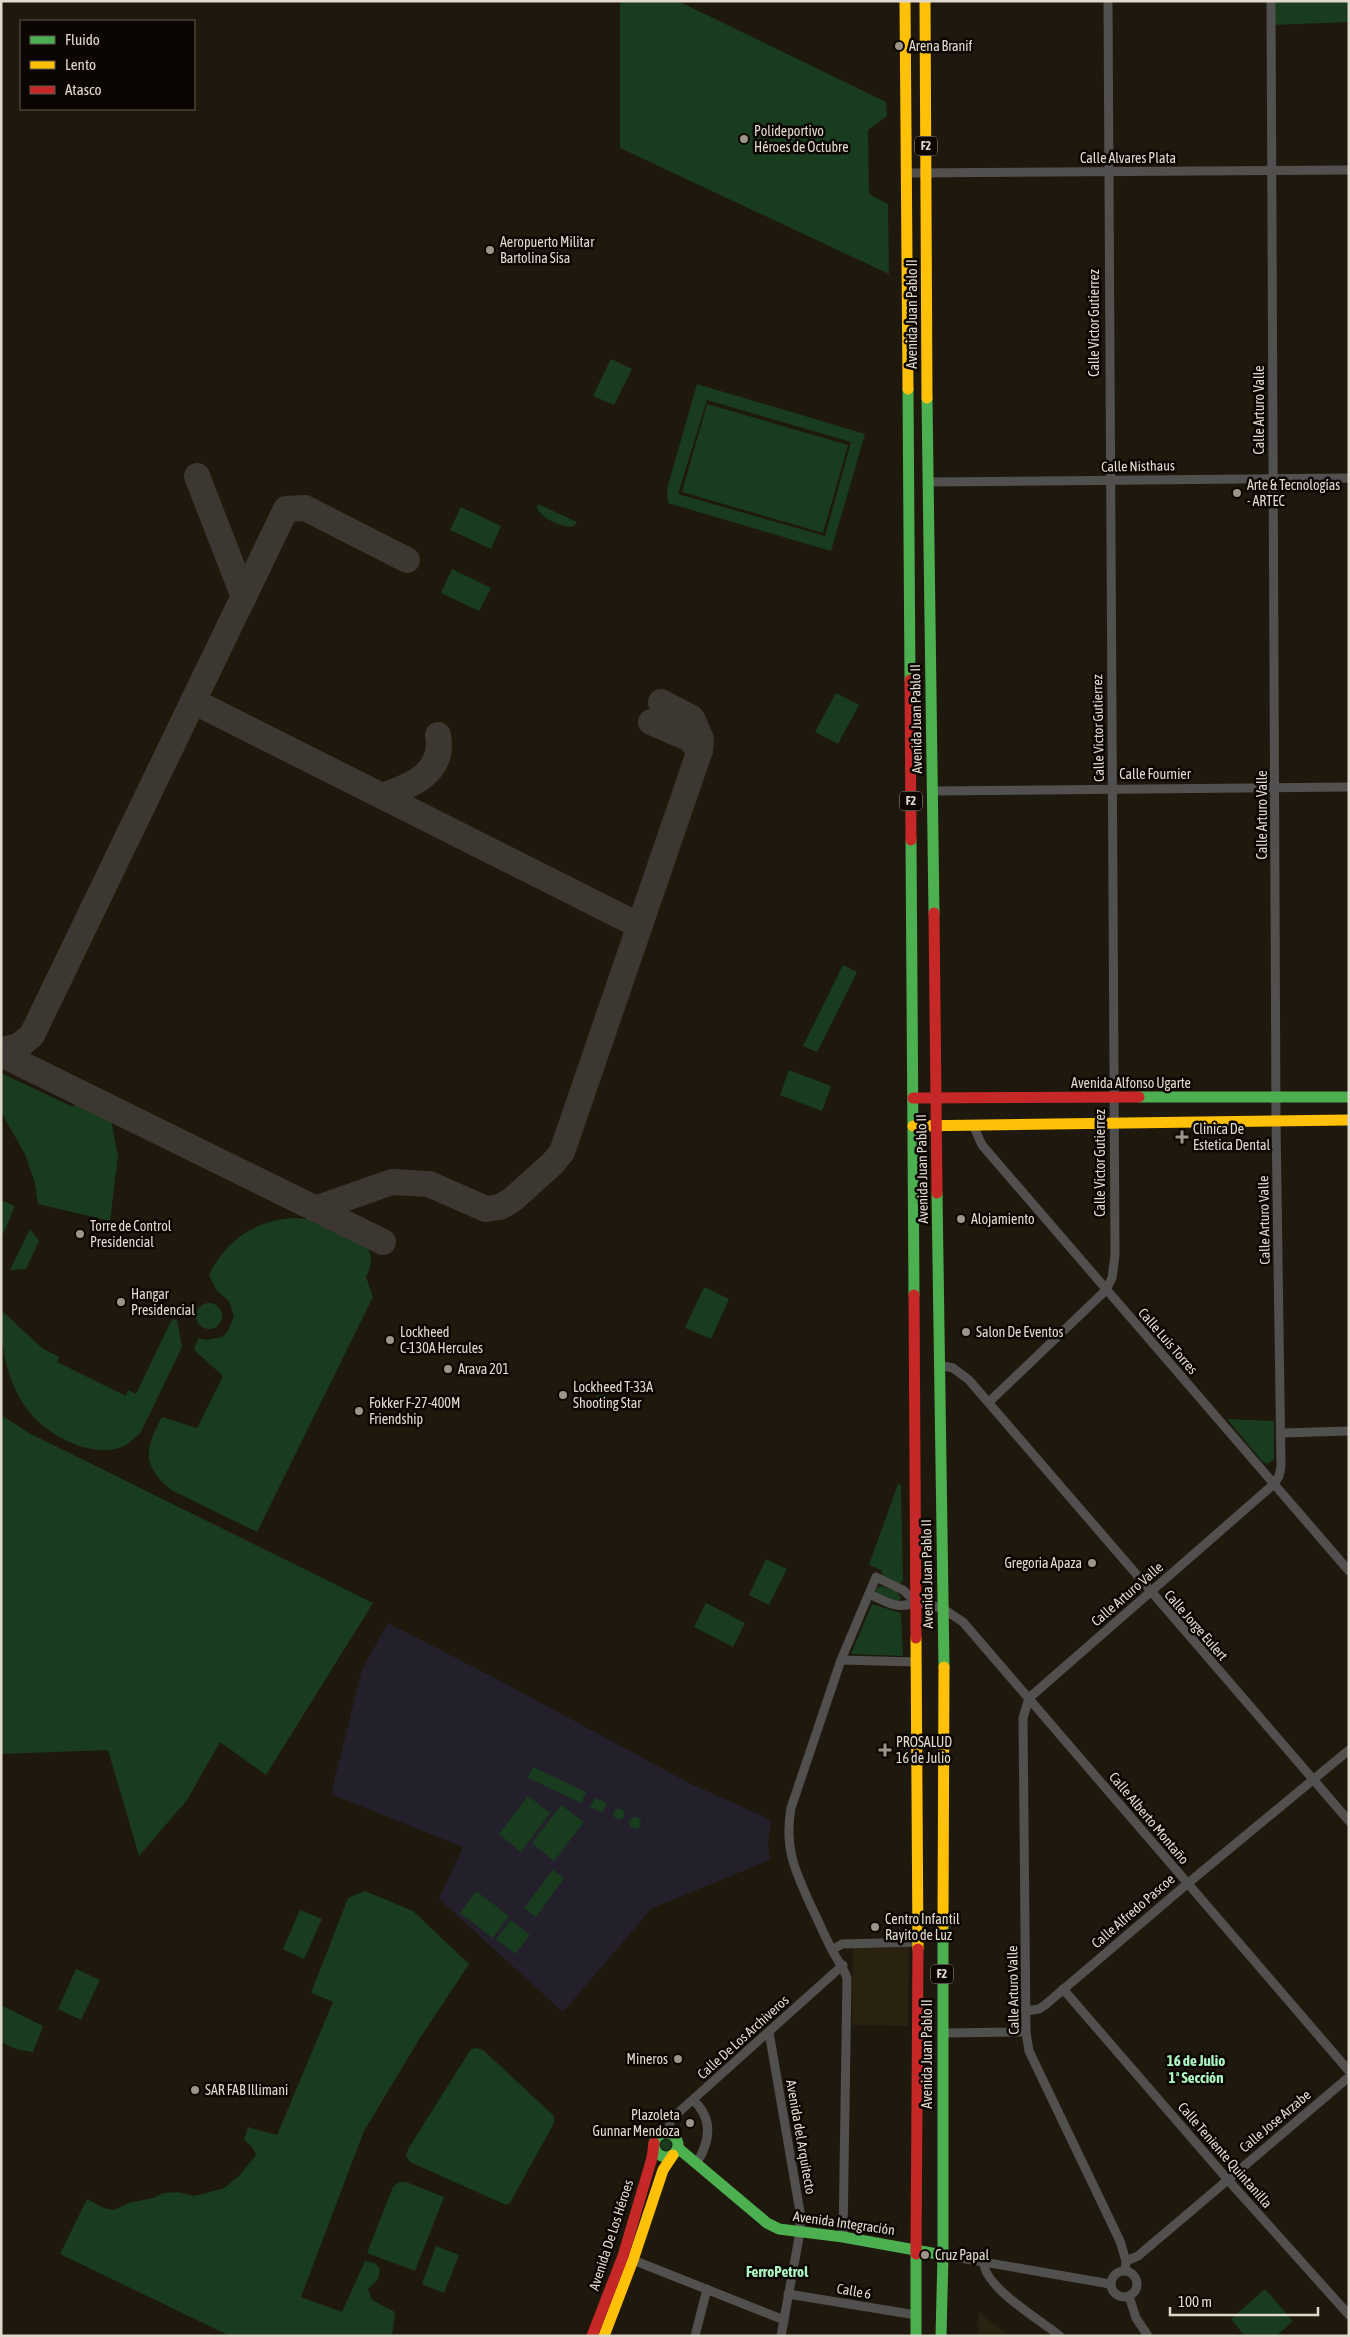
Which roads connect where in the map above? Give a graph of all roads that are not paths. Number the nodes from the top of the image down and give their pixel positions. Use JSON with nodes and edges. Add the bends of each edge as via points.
{"nodes":[{"id":1,"x":906,"y":1,"type":"edge"},
{"id":2,"x":925,"y":1,"type":"edge"},
{"id":3,"x":1108,"y":1,"type":"edge"},
{"id":4,"x":1271,"y":1,"type":"edge"},
{"id":5,"x":1349,"y":170,"type":"edge"},
{"id":6,"x":1271,"y":171,"type":"junction"},
{"id":7,"x":1107,"y":172,"type":"junction"},
{"id":8,"x":908,"y":174,"type":"junction"},
{"id":9,"x":926,"y":174,"type":"junction"},
{"id":10,"x":1273,"y":478,"type":"junction"},
{"id":11,"x":1349,"y":478,"type":"edge"},
{"id":12,"x":1109,"y":480,"type":"junction"},
{"id":13,"x":928,"y":482,"type":"junction"},
{"id":14,"x":1276,"y":787,"type":"junction"},
{"id":15,"x":1349,"y":787,"type":"edge"},
{"id":16,"x":1112,"y":788,"type":"junction"},
{"id":17,"x":932,"y":791,"type":"junction"},
{"id":18,"x":1349,"y":1097,"type":"edge"},
{"id":19,"x":913,"y":1098,"type":"junction"},
{"id":20,"x":1114,"y":1098,"type":"junction"},
{"id":21,"x":1276,"y":1098,"type":"junction"},
{"id":22,"x":936,"y":1099,"type":"junction"},
{"id":23,"x":1349,"y":1120,"type":"edge"},
{"id":24,"x":1276,"y":1121,"type":"junction"},
{"id":25,"x":1114,"y":1123,"type":"junction"},
{"id":26,"x":936,"y":1125,"type":"junction"},
{"id":27,"x":973,"y":1125,"type":"junction"},
{"id":28,"x":913,"y":1126,"type":"junction"},
{"id":29,"x":1106,"y":1290,"type":"junction"},
{"id":30,"x":939,"y":1365,"type":"junction"},
{"id":31,"x":989,"y":1402,"type":"junction"},
{"id":32,"x":1349,"y":1431,"type":"edge"},
{"id":33,"x":1282,"y":1432,"type":"junction"},
{"id":34,"x":1274,"y":1484,"type":"junction"},
{"id":35,"x":1349,"y":1571,"type":"edge"},
{"id":36,"x":1150,"y":1592,"type":"junction"},
{"id":37,"x":869,"y":1594,"type":"junction"},
{"id":38,"x":915,"y":1602,"type":"junction"},
{"id":39,"x":942,"y":1608,"type":"junction"},
{"id":40,"x":841,"y":1660,"type":"junction"},
{"id":41,"x":916,"y":1662,"type":"junction"},
{"id":42,"x":1029,"y":1698,"type":"junction"},
{"id":43,"x":1349,"y":1750,"type":"edge"},
{"id":44,"x":1312,"y":1780,"type":"junction"},
{"id":45,"x":1349,"y":1821,"type":"edge"},
{"id":46,"x":1187,"y":1884,"type":"junction"},
{"id":47,"x":918,"y":1942,"type":"junction"},
{"id":48,"x":832,"y":1950,"type":"junction"},
{"id":49,"x":843,"y":1965,"type":"junction"},
{"id":50,"x":1064,"y":1989,"type":"junction"},
{"id":51,"x":1026,"y":2011,"type":"junction"},
{"id":52,"x":769,"y":2032,"type":"junction"},
{"id":53,"x":1026,"y":2032,"type":"junction"},
{"id":54,"x":942,"y":2033,"type":"junction"},
{"id":55,"x":1349,"y":2071,"type":"edge"},
{"id":56,"x":1349,"y":2077,"type":"edge"},
{"id":57,"x":693,"y":2100,"type":"junction"},
{"id":58,"x":669,"y":2133,"type":"junction"},
{"id":59,"x":654,"y":2143,"type":"junction"},
{"id":60,"x":675,"y":2152,"type":"junction"},
{"id":61,"x":696,"y":2164,"type":"junction"},
{"id":62,"x":1228,"y":2180,"type":"junction"},
{"id":63,"x":800,"y":2232,"type":"junction"},
{"id":64,"x":843,"y":2237,"type":"junction"},
{"id":65,"x":916,"y":2249,"type":"junction"},
{"id":66,"x":943,"y":2255,"type":"junction"},
{"id":67,"x":633,"y":2260,"type":"junction"},
{"id":68,"x":1126,"y":2260,"type":"junction"},
{"id":69,"x":984,"y":2264,"type":"junction"},
{"id":70,"x":1125,"y":2271,"type":"junction"},
{"id":71,"x":1110,"y":2284,"type":"junction"},
{"id":72,"x":707,"y":2289,"type":"junction"},
{"id":73,"x":788,"y":2294,"type":"junction"},
{"id":74,"x":1129,"y":2296,"type":"junction"},
{"id":75,"x":916,"y":2315,"type":"junction"},
{"id":76,"x":1349,"y":2315,"type":"edge"},
{"id":77,"x":784,"y":2320,"type":"junction"},
{"id":78,"x":1145,"y":2335,"type":"edge"},
{"id":79,"x":592,"y":2336,"type":"edge"},
{"id":80,"x":604,"y":2336,"type":"edge"},
{"id":81,"x":695,"y":2336,"type":"edge"},
{"id":82,"x":782,"y":2336,"type":"edge"},
{"id":83,"x":916,"y":2336,"type":"edge"},
{"id":84,"x":941,"y":2336,"type":"edge"},
{"id":85,"x":1060,"y":2336,"type":"edge"}],
"edges":[{"from":1,"to":8,"type":"main road","name":"Avenida Juan Pablo II","number":"F2"},
{"from":2,"to":9,"type":"main road","name":"Avenida Juan Pablo II","number":"F2"},
{"from":3,"to":7,"type":"street","name":"Calle Victor Gutierrez"},
{"from":4,"to":6,"type":"street","name":"Calle Arturo Valle"},
{"from":5,"to":6,"type":"street","name":"Calle Alvares Plata"},
{"from":6,"to":7,"type":"street","name":"Calle Alvares Plata"},
{"from":6,"to":10,"type":"street","name":"Calle Arturo Valle"},
{"from":7,"to":9,"type":"street","name":"Calle Alvares Plata"},
{"from":7,"to":12,"type":"street","name":"Calle Victor Gutierrez"},
{"from":8,"to":9,"type":"street","name":"Calle Alvares Plata"},
{"from":8,"to":19,"type":"main road","name":"Avenida Juan Pablo II","number":"F2"},
{"from":9,"to":13,"type":"main road","name":"Avenida Juan Pablo II","number":"F2"},
{"from":10,"to":11,"type":"street","name":"Calle Nisthaus"},
{"from":10,"to":12,"type":"street","name":"Calle Nisthaus"},
{"from":10,"to":14,"type":"street","name":"Calle Arturo Valle"},
{"from":12,"to":13,"type":"street","name":"Calle Nisthaus"},
{"from":12,"to":16,"type":"street","name":"Calle Victor Gutierrez"},
{"from":13,"to":17,"type":"main road","name":"Avenida Juan Pablo II","number":"F2"},
{"from":14,"to":15,"type":"street","name":"Calle Fournier"},
{"from":14,"to":16,"type":"street","name":"Calle Fournier"},
{"from":14,"to":21,"type":"street","name":"Calle Arturo Valle"},
{"from":16,"to":17,"type":"street","name":"Calle Fournier"},
{"from":16,"to":20,"type":"street","name":"Calle Victor Gutierrez"},
{"from":17,"to":22,"type":"main road","name":"Avenida Juan Pablo II","number":"F2"},
{"from":18,"to":21,"type":"main road","name":"Avenida Alfonso Ugarte"},
{"from":19,"to":22,"type":"main road","name":"Avenida Alfonso Ugarte"},
{"from":19,"to":28,"type":"main road","name":"Avenida Juan Pablo II","number":"F2"},
{"from":20,"to":21,"type":"main road","name":"Avenida Alfonso Ugarte"},
{"from":20,"to":22,"type":"main road","name":"Avenida Alfonso Ugarte"},
{"from":20,"to":25,"type":"street","name":"Calle Victor Gutierrez"},
{"from":21,"to":24,"type":"street","name":"Calle Arturo Valle"},
{"from":22,"to":26,"type":"main road","name":"Avenida Juan Pablo II","number":"F2"},
{"from":23,"to":24,"type":"main road"},
{"from":24,"to":25,"type":"main road"},
{"from":24,"to":33,"type":"street","name":"Calle Arturo Valle"},
{"from":25,"to":27,"type":"main road"},
{"from":25,"to":29,"type":"street","name":"Calle Victor Gutierrez","via":[[1115,1255],[1112,1278]]},
{"from":26,"to":27,"type":"main road"},
{"from":26,"to":28,"type":"main road"},
{"from":26,"to":30,"type":"main road","name":"Avenida Juan Pablo II","number":"F2"},
{"from":27,"to":29,"type":"street","name":"Calle Luis Torres","via":[[982,1145]]},
{"from":28,"to":38,"type":"main road","name":"Avenida Juan Pablo II","number":"F2"},
{"from":29,"to":31,"type":"street","name":"Calle Victor Gutierrez"},
{"from":29,"to":34,"type":"street","name":"Calle Luis Torres"},
{"from":30,"to":31,"type":"street","name":"Calle Jorge Eulert","via":[[961,1373]]},
{"from":30,"to":39,"type":"main road","name":"Avenida Juan Pablo II","number":"F2"},
{"from":31,"to":36,"type":"street","name":"Calle Jorge Eulert"},
{"from":32,"to":33,"type":"street"},
{"from":33,"to":34,"type":"street","name":"Calle Arturo Valle","via":[[1280,1476]]},
{"from":34,"to":35,"type":"street","name":"Calle Luis Torres"},
{"from":34,"to":36,"type":"street","name":"Calle Arturo Valle"},
{"from":36,"to":42,"type":"street","name":"Calle Arturo Valle"},
{"from":36,"to":44,"type":"street","name":"Calle Jorge Eulert"},
{"from":37,"to":38,"type":"street","via":[[896,1606],[904,1607]]},
{"from":37,"to":38,"type":"street","via":[[876,1577],[903,1590]]},
{"from":37,"to":40,"type":"street"},
{"from":38,"to":39,"type":"street","name":"Calle Alberto Montaño"},
{"from":38,"to":41,"type":"main road","name":"Avenida Juan Pablo II","number":"F2"},
{"from":39,"to":42,"type":"street","name":"Calle Alberto Montaño","via":[[963,1622]]},
{"from":39,"to":54,"type":"main road","name":"Avenida Juan Pablo II","number":"F2"},
{"from":40,"to":41,"type":"street"},
{"from":40,"to":48,"type":"street","via":[[787,1828],[795,1871]]},
{"from":41,"to":47,"type":"main road","name":"Avenida Juan Pablo II","number":"F2"},
{"from":42,"to":46,"type":"street","name":"Calle Alberto Montaño"},
{"from":42,"to":51,"type":"street","name":"Calle Arturo Valle","via":[[1023,1718]]},
{"from":43,"to":44,"type":"street","name":"Calle Alfredo Pascoe"},
{"from":44,"to":45,"type":"street","name":"Calle Jorge Eulert"},
{"from":44,"to":46,"type":"street","name":"Calle Alfredo Pascoe"},
{"from":46,"to":50,"type":"street","name":"Calle Alfredo Pascoe"},
{"from":46,"to":55,"type":"street","name":"Calle Alberto Montaño"},
{"from":47,"to":48,"type":"street","via":[[842,1944]]},
{"from":47,"to":65,"type":"main road","name":"Avenida Juan Pablo II","number":"F2"},
{"from":48,"to":49,"type":"street"},
{"from":49,"to":52,"type":"street","name":"Calle De Los Archiveros"},
{"from":49,"to":64,"type":"street","via":[[847,1978]]},
{"from":50,"to":51,"type":"street","name":"Calle Alfredo Pascoe","via":[[1039,2009]]},
{"from":50,"to":62,"type":"street","name":"Calle Teniente Quintanilla"},
{"from":51,"to":53,"type":"street","name":"Calle Arturo Valle"},
{"from":52,"to":57,"type":"street","name":"Calle De Los Archiveros"},
{"from":52,"to":63,"type":"street","name":"Avenida del Arquitecto","via":[[800,2212]]},
{"from":53,"to":54,"type":"street"},
{"from":53,"to":68,"type":"street","name":"Calle Arturo Valle","via":[[1033,2059],[1120,2241]]},
{"from":54,"to":66,"type":"main road","name":"Avenida Juan Pablo II","number":"F2"},
{"from":56,"to":62,"type":"street","name":"Calle Jose Arzabe"},
{"from":57,"to":58,"type":"street","name":"Calle De Los Archiveros","via":[[670,2120]]},
{"from":57,"to":61,"type":"street","via":[[700,2107],[708,2127],[705,2149]]},
{"from":58,"to":59,"type":"main road","via":[[661,2134]]},
{"from":58,"to":60,"type":"main road","via":[[676,2137]]},
{"from":59,"to":60,"type":"main road","via":[[658,2154],[665,2157]]},
{"from":59,"to":79,"type":"main road","name":"Avenida De Los Héroes","via":[[623,2256]]},
{"from":60,"to":61,"type":"main road","name":"Avenida Integración"},
{"from":60,"to":67,"type":"main road","name":"Avenida De Los Héroes","via":[[663,2170]]},
{"from":61,"to":63,"type":"main road","name":"Avenida Integración","via":[[767,2223],[779,2229]]},
{"from":62,"to":68,"type":"street","name":"Calle Jose Arzabe","via":[[1138,2256]]},
{"from":62,"to":76,"type":"street","name":"Calle Teniente Quintanilla"},
{"from":63,"to":64,"type":"main road","name":"Avenida Integración"},
{"from":63,"to":73,"type":"street","name":"Avenida del Arquitecto"},
{"from":64,"to":65,"type":"main road","name":"Avenida Integración"},
{"from":65,"to":66,"type":"main road","name":"Avenida Integración"},
{"from":65,"to":75,"type":"main road","name":"Avenida Juan Pablo II","number":"F2"},
{"from":66,"to":69,"type":"street"},
{"from":66,"to":84,"type":"main road","name":"Avenida Juan Pablo II","number":"F2"},
{"from":67,"to":72,"type":"street"},
{"from":67,"to":80,"type":"main road","name":"Avenida De Los Héroes"},
{"from":68,"to":70,"type":"street","name":"Calle Arturo Valle"},
{"from":69,"to":71,"type":"street"},
{"from":69,"to":85,"type":"street","via":[[994,2284]]},
{"from":70,"to":71,"type":"street","via":[[1116,2273]]},
{"from":70,"to":74,"type":"street","via":[[1132,2274],[1137,2282]]},
{"from":71,"to":74,"type":"street","via":[[1117,2296]]},
{"from":72,"to":77,"type":"street"},
{"from":72,"to":81,"type":"street"},
{"from":73,"to":75,"type":"street","name":"Calle 6"},
{"from":73,"to":77,"type":"street","name":"Avenida del Arquitecto"},
{"from":74,"to":78,"type":"street"},
{"from":75,"to":83,"type":"main road","name":"Avenida Juan Pablo II","number":"F2"},
{"from":77,"to":82,"type":"street","name":"Avenida del Arquitecto"}]}
